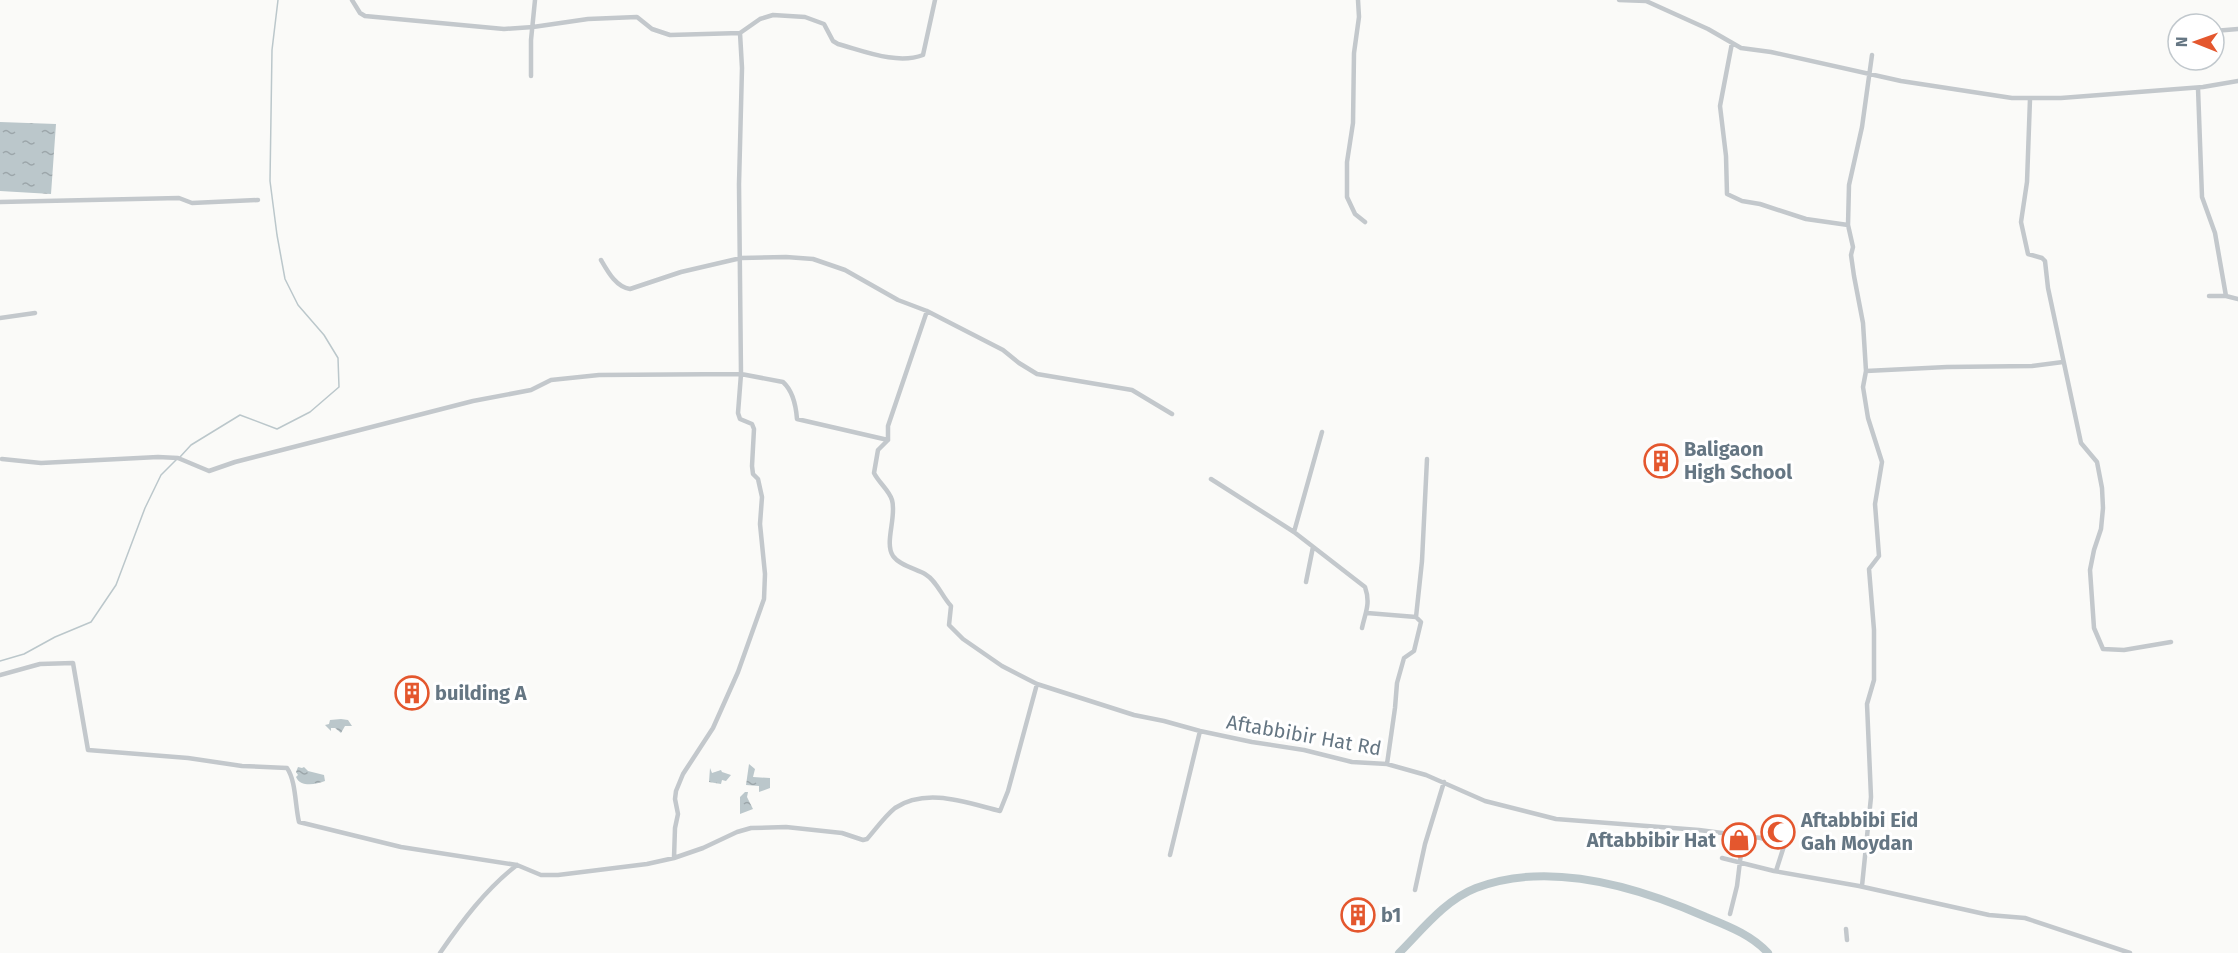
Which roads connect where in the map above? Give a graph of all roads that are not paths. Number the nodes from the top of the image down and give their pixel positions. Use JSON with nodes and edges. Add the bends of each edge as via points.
{"nodes":[{"id":1,"x":352,"y":0,"type":"edge"},
{"id":2,"x":535,"y":0,"type":"edge"},
{"id":3,"x":935,"y":0,"type":"edge"},
{"id":4,"x":1358,"y":0,"type":"edge"},
{"id":5,"x":1619,"y":0,"type":"edge"},
{"id":6,"x":533,"y":27,"type":"junction"},
{"id":7,"x":740,"y":33,"type":"junction"},
{"id":8,"x":1732,"y":43,"type":"junction"},
{"id":9,"x":1872,"y":55,"type":"dead end"},
{"id":10,"x":531,"y":76,"type":"dead end"},
{"id":11,"x":2238,"y":81,"type":"edge"},
{"id":12,"x":2198,"y":88,"type":"junction"},
{"id":13,"x":2030,"y":99,"type":"junction"},
{"id":14,"x":258,"y":200,"type":"dead end"},
{"id":15,"x":0,"y":202,"type":"edge"},
{"id":16,"x":1365,"y":222,"type":"dead end"},
{"id":17,"x":1848,"y":225,"type":"junction"},
{"id":18,"x":741,"y":258,"type":"junction"},
{"id":19,"x":601,"y":260,"type":"dead end"},
{"id":20,"x":2209,"y":296,"type":"dead end"},
{"id":21,"x":2226,"y":296,"type":"junction"},
{"id":22,"x":2238,"y":299,"type":"edge"},
{"id":23,"x":927,"y":311,"type":"junction"},
{"id":24,"x":35,"y":313,"type":"dead end"},
{"id":25,"x":0,"y":318,"type":"edge"},
{"id":26,"x":2063,"y":362,"type":"junction"},
{"id":27,"x":1866,"y":371,"type":"junction"},
{"id":28,"x":741,"y":374,"type":"junction"},
{"id":29,"x":1172,"y":414,"type":"dead end"},
{"id":30,"x":1322,"y":432,"type":"dead end"},
{"id":31,"x":888,"y":440,"type":"junction"},
{"id":32,"x":2,"y":459,"type":"dead end"},
{"id":33,"x":1427,"y":459,"type":"dead end"},
{"id":34,"x":1211,"y":479,"type":"dead end"},
{"id":35,"x":1294,"y":532,"type":"junction"},
{"id":36,"x":1313,"y":547,"type":"junction"},
{"id":37,"x":1306,"y":582,"type":"dead end"},
{"id":38,"x":1367,"y":613,"type":"junction"},
{"id":39,"x":1416,"y":617,"type":"junction"},
{"id":40,"x":1362,"y":628,"type":"dead end"},
{"id":41,"x":2171,"y":642,"type":"dead end"},
{"id":42,"x":0,"y":675,"type":"edge"},
{"id":43,"x":1037,"y":684,"type":"junction"},
{"id":44,"x":1200,"y":732,"type":"junction"},
{"id":45,"x":1387,"y":764,"type":"junction"},
{"id":46,"x":1444,"y":782,"type":"junction"},
{"id":47,"x":1743,"y":837,"type":"junction"},
{"id":48,"x":1170,"y":855,"type":"dead end"},
{"id":49,"x":674,"y":858,"type":"junction"},
{"id":50,"x":1722,"y":858,"type":"dead end"},
{"id":51,"x":1740,"y":863,"type":"junction"},
{"id":52,"x":517,"y":865,"type":"junction"},
{"id":53,"x":1776,"y":871,"type":"junction"},
{"id":54,"x":1862,"y":886,"type":"junction"},
{"id":55,"x":1415,"y":890,"type":"dead end"},
{"id":56,"x":1730,"y":914,"type":"dead end"},
{"id":57,"x":1846,"y":929,"type":"dead end"},
{"id":58,"x":1847,"y":940,"type":"dead end"},
{"id":59,"x":440,"y":953,"type":"edge"},
{"id":60,"x":2130,"y":953,"type":"edge"}],
"edges":[{"from":1,"to":6,"type":"street","via":[[365,16],[504,29]]},
{"from":2,"to":6,"type":"street"},
{"from":3,"to":7,"type":"street","via":[[923,55],[908,59],[838,44],[824,24],[805,17],[760,18]]},
{"from":4,"to":16,"type":"street","via":[[1347,197],[1355,214]]},
{"from":5,"to":8,"type":"street","via":[[1646,1]]},
{"from":6,"to":7,"type":"street","via":[[637,17],[652,29],[670,35]]},
{"from":6,"to":10,"type":"street"},
{"from":7,"to":18,"type":"street"},
{"from":8,"to":13,"type":"street","via":[[1901,81]]},
{"from":8,"to":17,"type":"street","via":[[1720,106],[1727,195],[1806,219]]},
{"from":9,"to":17,"type":"street","via":[[1863,127],[1849,185]]},
{"from":11,"to":12,"type":"street"},
{"from":12,"to":13,"type":"street"},
{"from":12,"to":21,"type":"street","via":[[2202,197],[2216,233]]},
{"from":13,"to":26,"type":"street","via":[[2021,226],[2028,254],[2045,261]]},
{"from":14,"to":15,"type":"street"},
{"from":17,"to":27,"type":"street"},
{"from":18,"to":19,"type":"street","via":[[630,289],[623,288]]},
{"from":18,"to":23,"type":"street","via":[[786,257],[823,262]]},
{"from":18,"to":28,"type":"street"},
{"from":20,"to":21,"type":"street"},
{"from":21,"to":22,"type":"street"},
{"from":23,"to":29,"type":"street","via":[[1004,350],[1037,374],[1132,390]]},
{"from":23,"to":31,"type":"street","via":[[888,426]]},
{"from":24,"to":25,"type":"street"},
{"from":26,"to":27,"type":"street"},
{"from":26,"to":41,"type":"street","via":[[2081,443],[2097,462],[2102,488],[2101,529],[2090,570],[2094,628],[2103,649],[2124,650]]},
{"from":27,"to":54,"type":"street","via":[[1863,387],[1868,418],[1882,462],[1875,504],[1879,556],[1869,569],[1874,680],[1867,704],[1871,797]]},
{"from":28,"to":31,"type":"street","via":[[783,382],[796,405],[797,418]]},
{"from":28,"to":32,"type":"street","via":[[599,375],[551,380],[531,390],[473,401],[209,471],[178,458],[41,463]]},
{"from":28,"to":49,"type":"street","via":[[738,413],[740,420],[753,426],[752,471],[762,497],[764,599],[713,728],[676,791]]},
{"from":30,"to":35,"type":"street"},
{"from":31,"to":43,"type":"street","name":"Aftabbibir Hat Rd","via":[[878,450],[874,473],[891,498],[892,555],[936,582],[951,606],[951,628],[1002,666]]},
{"from":33,"to":39,"type":"street"},
{"from":34,"to":35,"type":"street"},
{"from":35,"to":36,"type":"street"},
{"from":36,"to":37,"type":"street"},
{"from":36,"to":38,"type":"street","via":[[1365,587]]},
{"from":38,"to":39,"type":"street"},
{"from":38,"to":40,"type":"street"},
{"from":39,"to":45,"type":"street","via":[[1421,622],[1414,651],[1404,658],[1397,683]]},
{"from":42,"to":52,"type":"street","via":[[40,664],[73,663],[88,750],[287,768],[292,776],[299,822],[401,847]]},
{"from":43,"to":44,"type":"street","name":"Aftabbibir Hat Rd"},
{"from":43,"to":49,"type":"street","via":[[1000,811],[941,797],[913,800],[894,809],[863,840],[842,833],[751,828]]},
{"from":44,"to":45,"type":"street","name":"Aftabbibir Hat Rd","via":[[1352,762]]},
{"from":44,"to":48,"type":"street"},
{"from":45,"to":46,"type":"street","name":"Aftabbibir Hat Rd"},
{"from":46,"to":47,"type":"street","name":"Aftabbibir Hat Rd","via":[[1485,801],[1556,819]]},
{"from":46,"to":55,"type":"street"},
{"from":47,"to":51,"type":"street"},
{"from":47,"to":53,"type":"street","name":"Aftabbibir Hat Rd","via":[[1784,846]]},
{"from":49,"to":52,"type":"street","via":[[558,875],[541,875]]},
{"from":50,"to":51,"type":"street"},
{"from":51,"to":53,"type":"street"},
{"from":51,"to":56,"type":"street"},
{"from":52,"to":59,"type":"street","via":[[494,884]]},
{"from":53,"to":54,"type":"street"},
{"from":54,"to":60,"type":"street","via":[[1989,915],[2025,918]]},
{"from":57,"to":58,"type":"street"}]}
